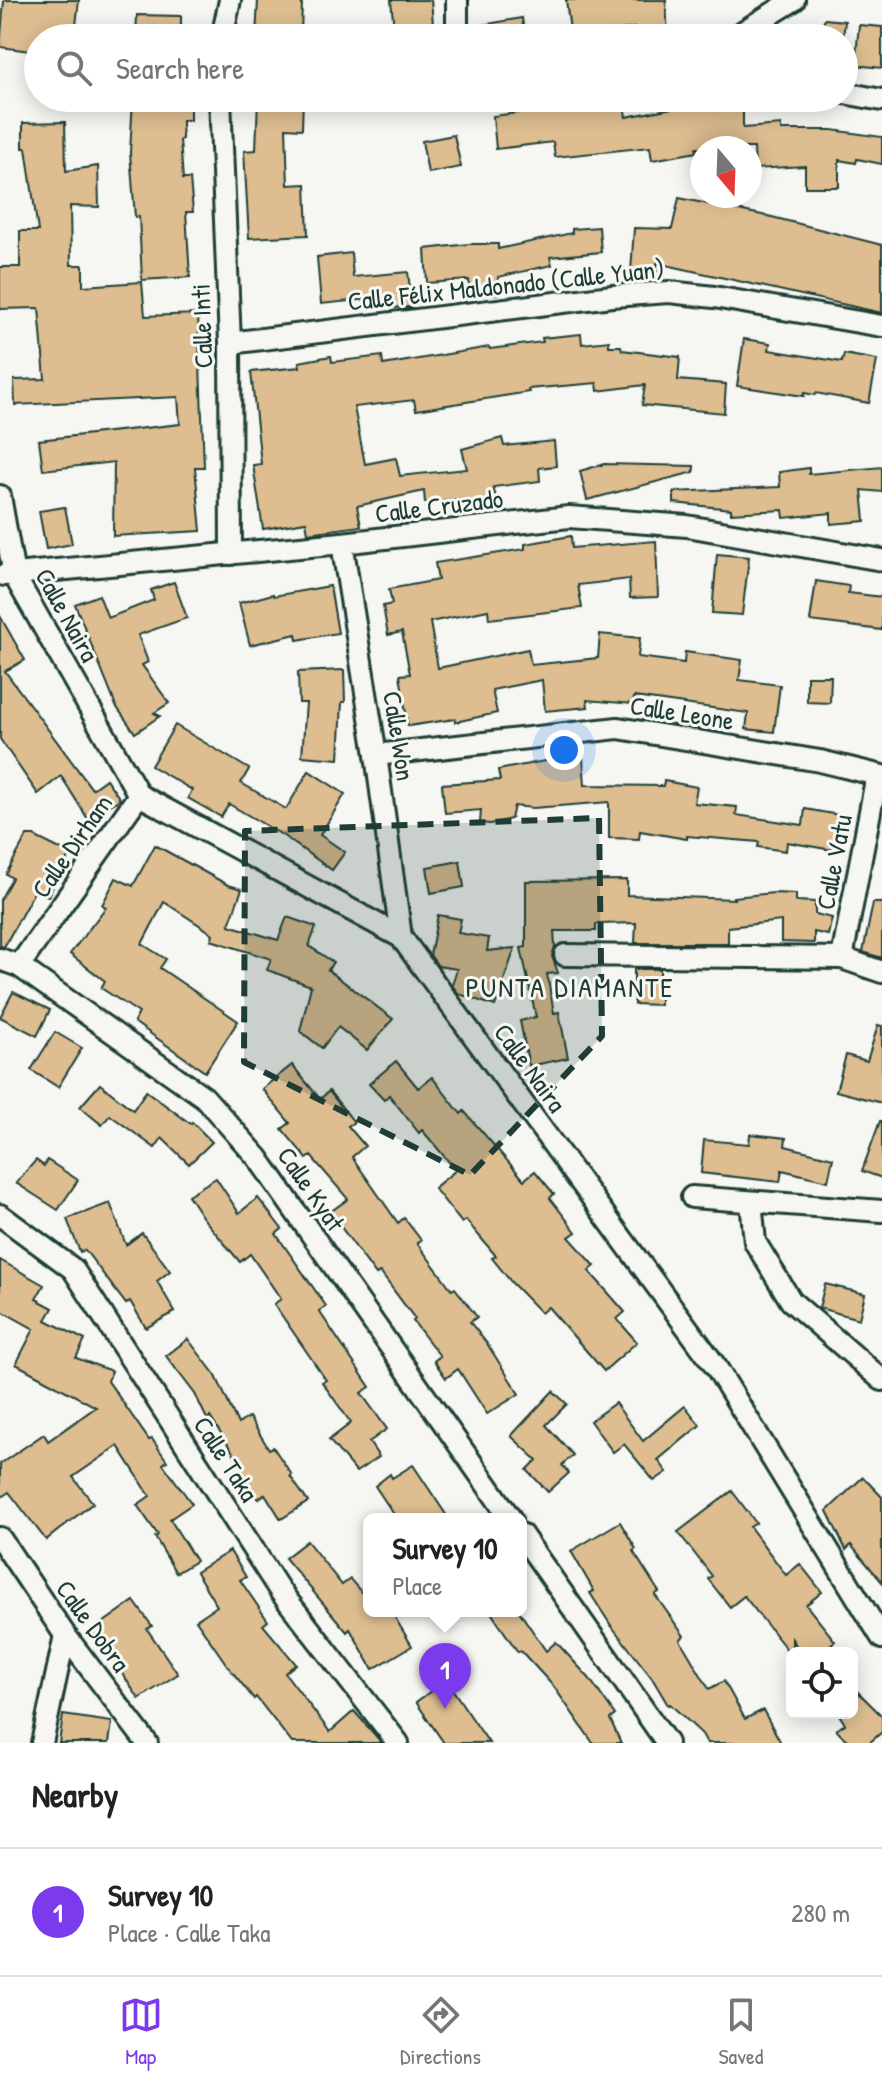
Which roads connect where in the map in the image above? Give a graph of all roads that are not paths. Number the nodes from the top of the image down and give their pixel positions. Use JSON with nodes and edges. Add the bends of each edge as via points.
{"nodes":[{"id":1,"x":230,"y":0,"type":"edge"},
{"id":2,"x":457,"y":0,"type":"edge"},
{"id":3,"x":794,"y":0,"type":"edge"},
{"id":4,"x":225,"y":24,"type":"edge"},
{"id":5,"x":457,"y":24,"type":"edge"},
{"id":6,"x":755,"y":24,"type":"edge"},
{"id":7,"x":858,"y":96,"type":"edge"},
{"id":8,"x":882,"y":100,"type":"edge"},
{"id":9,"x":221,"y":112,"type":"edge"},
{"id":10,"x":882,"y":326,"type":"edge"},
{"id":11,"x":230,"y":343,"type":"junction"},
{"id":12,"x":0,"y":496,"type":"edge"},
{"id":13,"x":342,"y":543,"type":"junction"},
{"id":14,"x":231,"y":554,"type":"junction"},
{"id":15,"x":882,"y":560,"type":"edge"},
{"id":16,"x":7,"y":575,"type":"edge"},
{"id":17,"x":376,"y":755,"type":"junction"},
{"id":18,"x":880,"y":776,"type":"edge"},
{"id":19,"x":139,"y":795,"type":"junction"},
{"id":20,"x":401,"y":937,"type":"junction"},
{"id":21,"x":565,"y":955,"type":"dead end"},
{"id":22,"x":842,"y":958,"type":"junction"},
{"id":23,"x":10,"y":963,"type":"edge"},
{"id":24,"x":882,"y":972,"type":"edge"},
{"id":25,"x":692,"y":1197,"type":"dead end"},
{"id":26,"x":751,"y":1202,"type":"junction"},
{"id":27,"x":882,"y":1211,"type":"edge"},
{"id":28,"x":0,"y":1215,"type":"edge"},
{"id":29,"x":882,"y":1380,"type":"edge"},
{"id":30,"x":507,"y":1513,"type":"edge"},
{"id":31,"x":0,"y":1538,"type":"edge"},
{"id":32,"x":527,"y":1543,"type":"edge"},
{"id":33,"x":65,"y":1635,"type":"junction"},
{"id":34,"x":882,"y":1638,"type":"edge"},
{"id":35,"x":42,"y":1743,"type":"edge"},
{"id":36,"x":147,"y":1743,"type":"edge"},
{"id":37,"x":398,"y":1743,"type":"edge"},
{"id":38,"x":667,"y":1743,"type":"edge"}],
"edges":[{"from":1,"to":4,"type":"street"},
{"from":2,"to":5,"type":"street"},
{"from":3,"to":6,"type":"street"},
{"from":7,"to":8,"type":"street"},
{"from":9,"to":11,"type":"street","name":"Calle Inti"},
{"from":10,"to":11,"type":"street","name":"Calle Félix Maldonado (Calle Yuan)","via":[[669,292]]},
{"from":11,"to":14,"type":"street","name":"Calle Inti"},
{"from":12,"to":16,"type":"street","name":"Calle Naira"},
{"from":13,"to":14,"type":"street","name":"Calle Cruzado"},
{"from":13,"to":15,"type":"street","name":"Calle Cruzado","via":[[569,517],[687,526]]},
{"from":13,"to":17,"type":"street","name":"Calle Won"},
{"from":14,"to":16,"type":"street","name":"Calle Cruzado"},
{"from":16,"to":19,"type":"street","name":"Calle Naira"},
{"from":17,"to":18,"type":"street","name":"Calle Leone","via":[[618,728]]},
{"from":17,"to":20,"type":"street","name":"Calle Won"},
{"from":18,"to":22,"type":"street","name":"Calle Vatu"},
{"from":19,"to":20,"type":"street","name":"Calle Naira"},
{"from":19,"to":23,"type":"street","name":"Calle Dirham"},
{"from":20,"to":34,"type":"street","name":"Calle Naira","via":[[716,1367]]},
{"from":21,"to":22,"type":"street"},
{"from":22,"to":24,"type":"street"},
{"from":23,"to":30,"type":"street","name":"Calle Kyat","via":[[204,1097],[258,1158]]},
{"from":25,"to":26,"type":"street"},
{"from":26,"to":27,"type":"street"},
{"from":26,"to":29,"type":"street","via":[[755,1242],[791,1301]]},
{"from":28,"to":37,"type":"street","name":"Calle Taka","via":[[73,1269],[280,1591]]},
{"from":31,"to":33,"type":"street","name":"Calle Dobra"},
{"from":32,"to":38,"type":"street"},
{"from":33,"to":35,"type":"street"},
{"from":33,"to":36,"type":"street","name":"Calle Dobra"}]}
